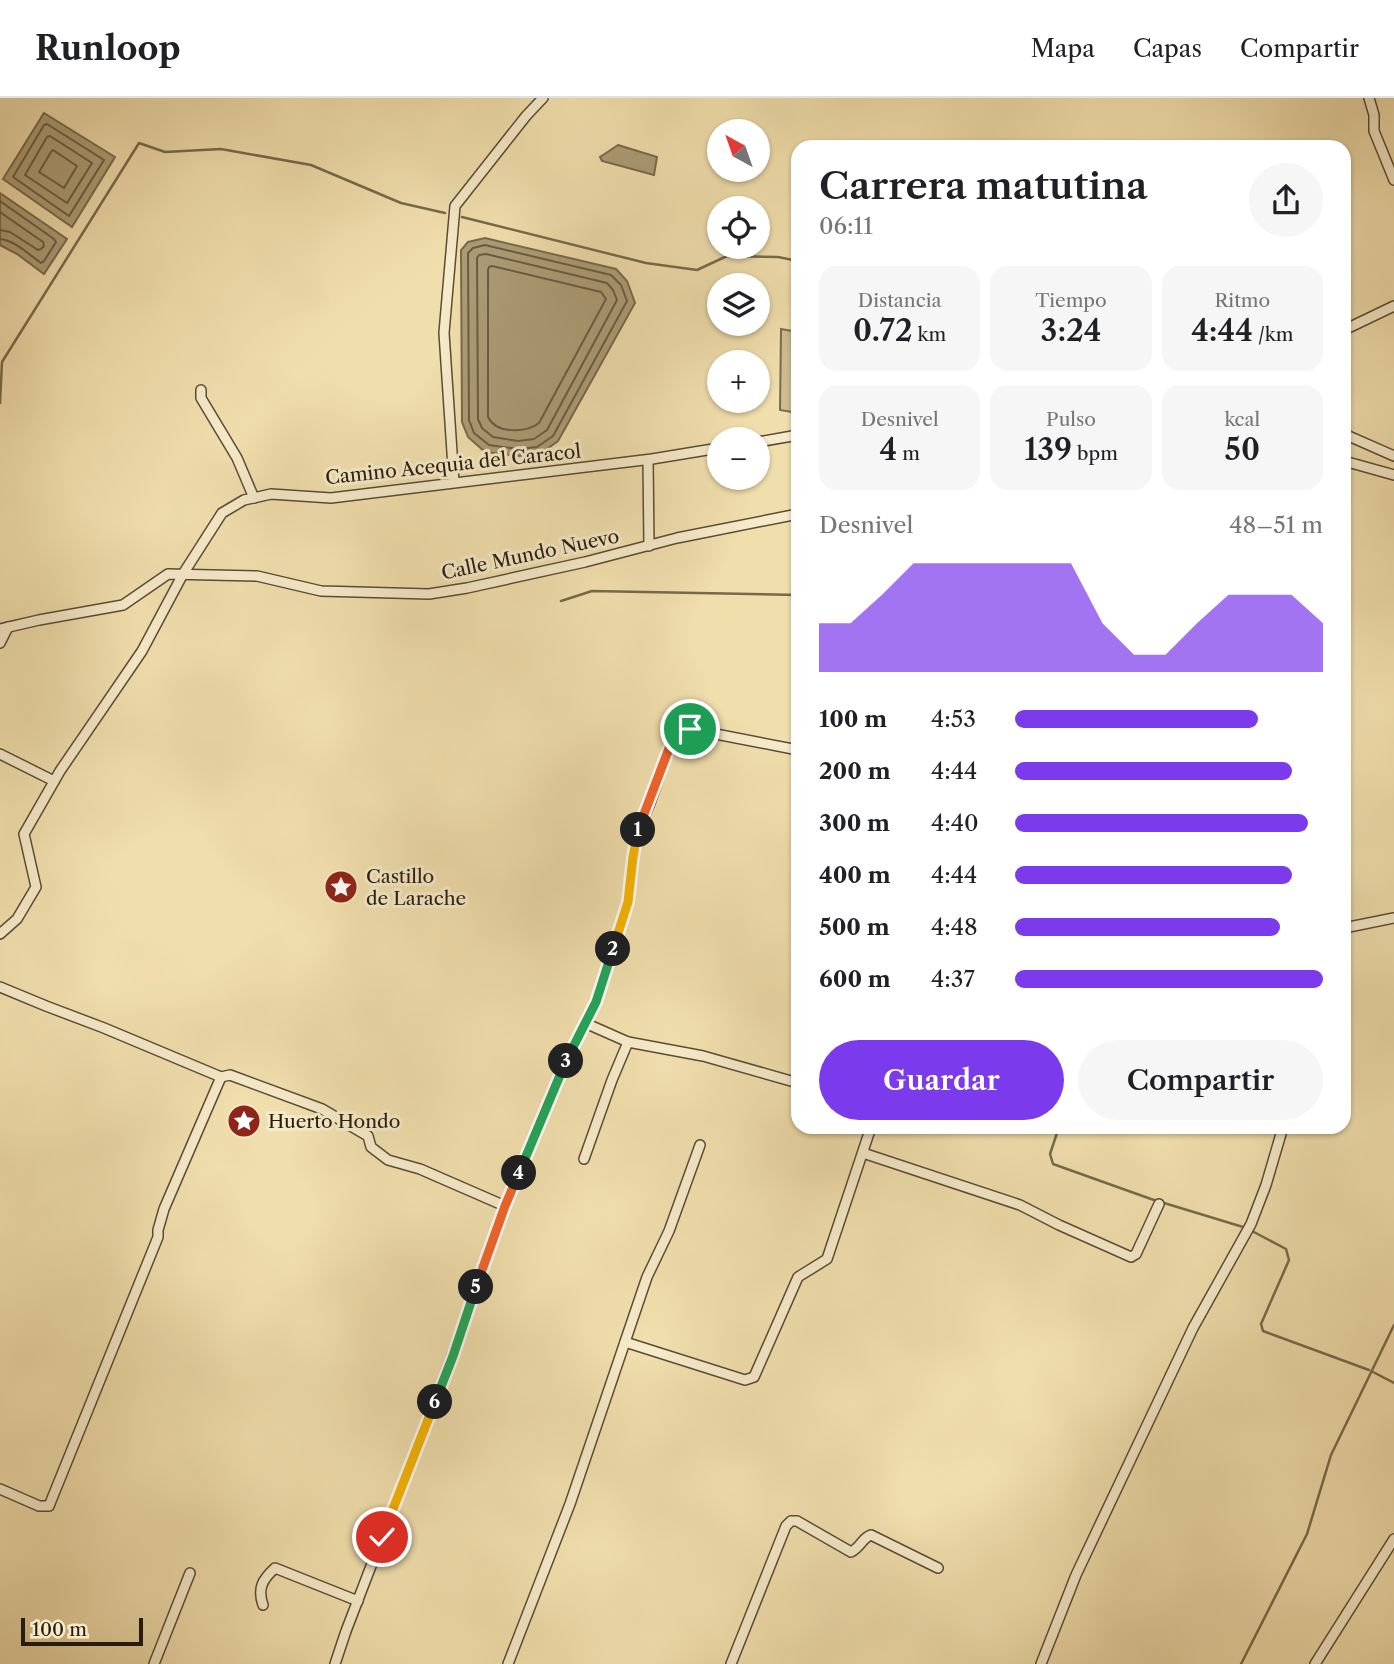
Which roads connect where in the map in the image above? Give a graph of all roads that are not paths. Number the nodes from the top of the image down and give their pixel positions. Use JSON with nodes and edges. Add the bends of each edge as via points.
{"nodes":[{"id":1,"x":544,"y":98,"type":"edge"},
{"id":2,"x":1369,"y":98,"type":"edge"},
{"id":3,"x":1394,"y":180,"type":"edge"},
{"id":4,"x":1394,"y":306,"type":"edge"},
{"id":5,"x":1351,"y":327,"type":"edge"},
{"id":6,"x":201,"y":390,"type":"dead end"},
{"id":7,"x":791,"y":437,"type":"edge"},
{"id":8,"x":1351,"y":437,"type":"edge"},
{"id":9,"x":770,"y":440,"type":"edge"},
{"id":10,"x":707,"y":450,"type":"edge"},
{"id":11,"x":1394,"y":456,"type":"edge"},
{"id":12,"x":648,"y":460,"type":"junction"},
{"id":13,"x":1351,"y":463,"type":"edge"},
{"id":14,"x":1394,"y":475,"type":"edge"},
{"id":15,"x":454,"y":482,"type":"junction"},
{"id":16,"x":254,"y":498,"type":"junction"},
{"id":17,"x":791,"y":515,"type":"edge"},
{"id":18,"x":649,"y":546,"type":"junction"},
{"id":19,"x":183,"y":574,"type":"junction"},
{"id":20,"x":4,"y":628,"type":"edge"},
{"id":21,"x":0,"y":643,"type":"edge"},
{"id":22,"x":791,"y":749,"type":"edge"},
{"id":23,"x":0,"y":754,"type":"edge"},
{"id":24,"x":54,"y":781,"type":"junction"},
{"id":25,"x":1394,"y":918,"type":"edge"},
{"id":26,"x":1351,"y":927,"type":"edge"},
{"id":27,"x":0,"y":934,"type":"edge"},
{"id":28,"x":0,"y":987,"type":"edge"},
{"id":29,"x":585,"y":1023,"type":"junction"},
{"id":30,"x":628,"y":1042,"type":"junction"},
{"id":31,"x":221,"y":1077,"type":"junction"},
{"id":32,"x":791,"y":1081,"type":"edge"},
{"id":33,"x":869,"y":1134,"type":"edge"},
{"id":34,"x":1281,"y":1134,"type":"edge"},
{"id":35,"x":700,"y":1145,"type":"dead end"},
{"id":36,"x":863,"y":1153,"type":"junction"},
{"id":37,"x":584,"y":1159,"type":"dead end"},
{"id":38,"x":1159,"y":1204,"type":"dead end"},
{"id":39,"x":505,"y":1206,"type":"junction"},
{"id":40,"x":625,"y":1342,"type":"junction"},
{"id":41,"x":0,"y":1489,"type":"edge"},
{"id":42,"x":1394,"y":1539,"type":"edge"},
{"id":43,"x":938,"y":1567,"type":"dead end"},
{"id":44,"x":190,"y":1573,"type":"dead end"},
{"id":45,"x":358,"y":1601,"type":"junction"},
{"id":46,"x":263,"y":1605,"type":"dead end"},
{"id":47,"x":154,"y":1664,"type":"edge"},
{"id":48,"x":335,"y":1664,"type":"edge"},
{"id":49,"x":508,"y":1664,"type":"edge"},
{"id":50,"x":731,"y":1664,"type":"edge"},
{"id":51,"x":1041,"y":1664,"type":"edge"},
{"id":52,"x":1315,"y":1664,"type":"edge"}],
"edges":[{"from":1,"to":15,"type":"street","via":[[455,206],[444,333]]},
{"from":2,"to":3,"type":"street","via":[[1374,131]]},
{"from":4,"to":5,"type":"street"},
{"from":6,"to":16,"type":"street","via":[[201,398],[237,458]]},
{"from":7,"to":9,"type":"street"},
{"from":8,"to":11,"type":"street"},
{"from":10,"to":12,"type":"street","name":"Camino Acequia del Caracol"},
{"from":12,"to":15,"type":"street","name":"Camino Acequia del Caracol"},
{"from":12,"to":18,"type":"street"},
{"from":13,"to":14,"type":"street"},
{"from":15,"to":16,"type":"street","name":"Camino Acequia del Caracol","via":[[331,498],[271,494]]},
{"from":16,"to":19,"type":"street","name":"Camino Acequia del Caracol","via":[[222,513]]},
{"from":17,"to":18,"type":"street","name":"Calle Mundo Nuevo"},
{"from":18,"to":19,"type":"street","name":"Calle Mundo Nuevo","via":[[429,594],[321,591],[257,576]]},
{"from":19,"to":20,"type":"street","via":[[169,574],[122,605]]},
{"from":19,"to":24,"type":"street","name":"Camino Acequia del Caracol","via":[[142,651]]},
{"from":20,"to":21,"type":"street"},
{"from":22,"to":29,"type":"street","via":[[676,730],[639,828],[628,902]]},
{"from":23,"to":24,"type":"street"},
{"from":24,"to":27,"type":"street","name":"Camino Acequia del Caracol","via":[[24,834],[36,887],[17,919]]},
{"from":25,"to":26,"type":"street"},
{"from":28,"to":31,"type":"street"},
{"from":29,"to":30,"type":"street"},
{"from":29,"to":39,"type":"street"},
{"from":30,"to":32,"type":"street","via":[[703,1056]]},
{"from":30,"to":37,"type":"street"},
{"from":31,"to":39,"type":"street","via":[[230,1075],[322,1109],[368,1136],[371,1147],[388,1160]]},
{"from":31,"to":41,"type":"street","via":[[164,1209],[158,1237],[49,1506]]},
{"from":33,"to":36,"type":"street"},
{"from":34,"to":51,"type":"street","via":[[1251,1224],[1188,1340],[1076,1576]]},
{"from":35,"to":40,"type":"street"},
{"from":36,"to":38,"type":"street","via":[[1020,1205],[1131,1257]]},
{"from":36,"to":40,"type":"street","via":[[827,1259],[798,1277],[754,1377],[746,1380]]},
{"from":39,"to":45,"type":"street","via":[[453,1356]]},
{"from":40,"to":49,"type":"street","via":[[570,1504]]},
{"from":42,"to":52,"type":"street"},
{"from":43,"to":50,"type":"street","via":[[871,1535],[851,1552],[791,1521]]},
{"from":44,"to":47,"type":"street"},
{"from":45,"to":46,"type":"street","via":[[275,1568],[263,1579]]},
{"from":45,"to":48,"type":"street"}]}
